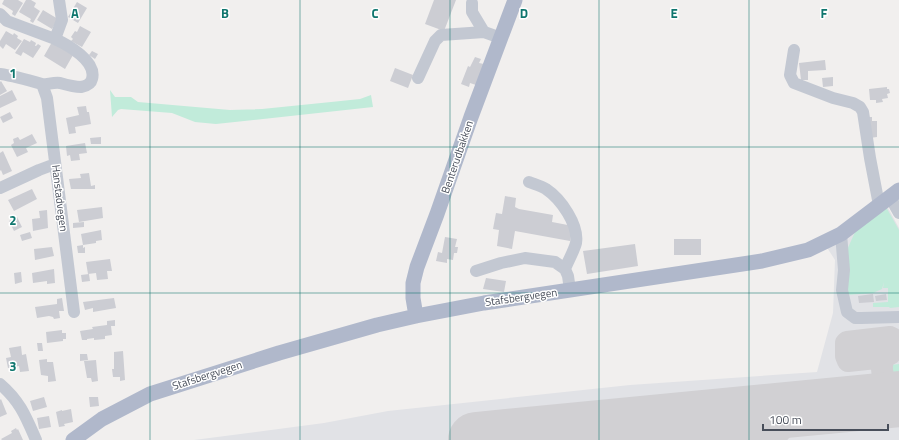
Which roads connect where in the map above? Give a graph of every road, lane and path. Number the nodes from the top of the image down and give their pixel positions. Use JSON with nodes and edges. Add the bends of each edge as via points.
{"nodes":[{"id":1,"x":59,"y":0,"type":"edge"},
{"id":2,"x":515,"y":0,"type":"edge"},
{"id":3,"x":472,"y":3,"type":"dead end"},
{"id":4,"x":0,"y":14,"type":"edge"},
{"id":5,"x":484,"y":32,"type":"junction"},
{"id":6,"x":501,"y":38,"type":"junction"},
{"id":7,"x":55,"y":39,"type":"junction"},
{"id":8,"x":794,"y":50,"type":"dead end"},
{"id":9,"x":0,"y":74,"type":"edge"},
{"id":10,"x":418,"y":78,"type":"dead end"},
{"id":11,"x":42,"y":84,"type":"junction"},
{"id":12,"x":55,"y":164,"type":"junction"},
{"id":13,"x":529,"y":182,"type":"dead end"},
{"id":14,"x":0,"y":188,"type":"edge"},
{"id":15,"x":889,"y":197,"type":"edge"},
{"id":16,"x":899,"y":213,"type":"edge"},
{"id":17,"x":841,"y":234,"type":"junction"},
{"id":18,"x":565,"y":269,"type":"junction"},
{"id":19,"x":476,"y":271,"type":"dead end"},
{"id":20,"x":570,"y":290,"type":"junction"},
{"id":21,"x":74,"y":312,"type":"dead end"},
{"id":22,"x":416,"y":316,"type":"junction"},
{"id":23,"x":899,"y":317,"type":"edge"},
{"id":24,"x":0,"y":384,"type":"edge"},
{"id":25,"x":36,"y":440,"type":"edge"},
{"id":26,"x":73,"y":440,"type":"edge"}],
"edges":[{"from":1,"to":7,"type":"street","via":[[62,20]]},
{"from":2,"to":6,"type":"main road","name":"Benterudbakken"},
{"from":3,"to":5,"type":"street","via":[[472,12]]},
{"from":4,"to":7,"type":"street","via":[[7,21]]},
{"from":5,"to":6,"type":"street"},
{"from":5,"to":10,"type":"street","via":[[441,35],[435,41]]},
{"from":6,"to":22,"type":"main road","name":"Benterudbakken","via":[[417,267],[413,283]]},
{"from":7,"to":11,"type":"street","via":[[84,58],[92,69],[92,80],[88,85],[79,87],[50,82]]},
{"from":8,"to":15,"type":"street","via":[[790,75],[794,83],[860,107],[871,164]]},
{"from":9,"to":11,"type":"street"},
{"from":11,"to":12,"type":"street","name":"Hanstadvegen","via":[[47,98]]},
{"from":12,"to":14,"type":"street"},
{"from":12,"to":21,"type":"street","name":"Hanstadvegen"},
{"from":13,"to":18,"type":"street","via":[[546,188],[569,216],[575,228],[576,243]]},
{"from":15,"to":16,"type":"street"},
{"from":15,"to":17,"type":"main road","name":"Stafsbergvegen"},
{"from":17,"to":20,"type":"main road","name":"Stafsbergvegen","via":[[808,250],[787,256]]},
{"from":17,"to":23,"type":"street","via":[[844,270],[842,290],[847,312],[855,318]]},
{"from":18,"to":19,"type":"street","via":[[555,262],[525,258]]},
{"from":18,"to":20,"type":"street"},
{"from":20,"to":22,"type":"main road","name":"Stafsbergvegen"},
{"from":22,"to":26,"type":"main road","name":"Stafsbergvegen","via":[[327,338],[177,385],[135,401],[102,419]]},
{"from":24,"to":25,"type":"street","via":[[25,413]]}]}
